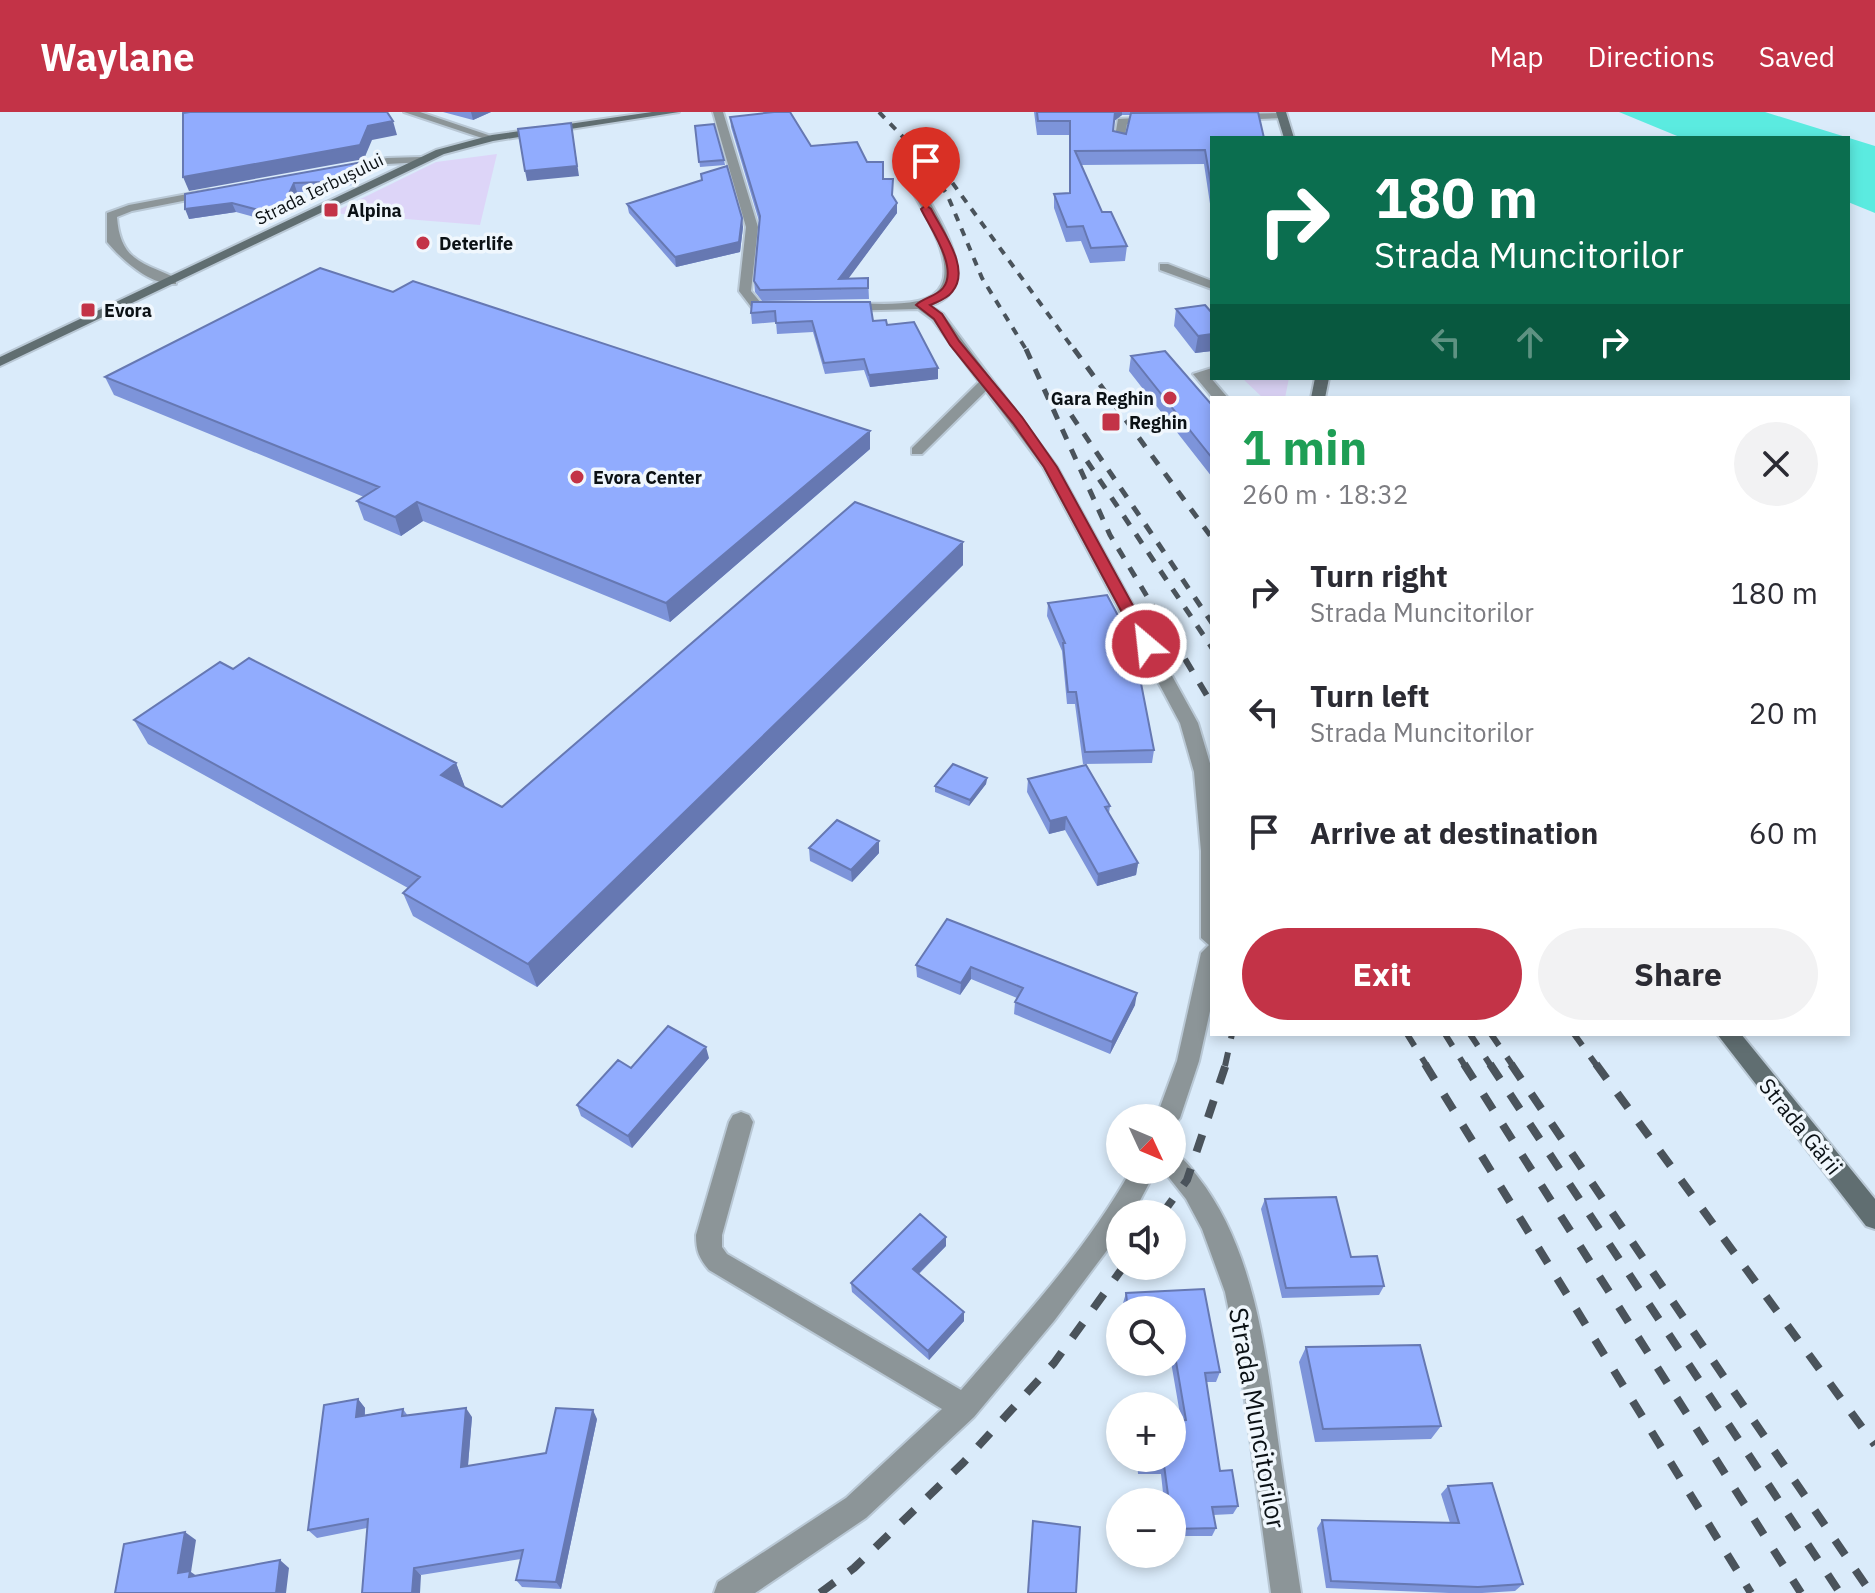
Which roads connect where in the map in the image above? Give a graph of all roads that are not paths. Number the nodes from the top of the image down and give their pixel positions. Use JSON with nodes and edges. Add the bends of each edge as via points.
{"nodes":[{"id":1,"x":409,"y":112,"type":"edge"},
{"id":2,"x":674,"y":112,"type":"edge"},
{"id":3,"x":718,"y":112,"type":"edge"},
{"id":4,"x":1281,"y":114,"type":"edge"},
{"id":5,"x":1216,"y":118,"type":"edge"},
{"id":6,"x":1169,"y":120,"type":"edge"},
{"id":7,"x":1288,"y":136,"type":"edge"},
{"id":8,"x":492,"y":138,"type":"junction"},
{"id":9,"x":1119,"y":143,"type":"edge"},
{"id":10,"x":421,"y":160,"type":"junction"},
{"id":11,"x":311,"y":175,"type":"edge"},
{"id":12,"x":913,"y":182,"type":"dead end"},
{"id":13,"x":220,"y":191,"type":"edge"},
{"id":14,"x":1164,"y":267,"type":"dead end"},
{"id":15,"x":172,"y":281,"type":"junction"},
{"id":16,"x":1210,"y":284,"type":"edge"},
{"id":17,"x":921,"y":305,"type":"junction"},
{"id":18,"x":831,"y":308,"type":"edge"},
{"id":19,"x":786,"y":309,"type":"edge"},
{"id":20,"x":0,"y":362,"type":"edge"},
{"id":21,"x":1210,"y":372,"type":"edge"},
{"id":22,"x":986,"y":383,"type":"junction"},
{"id":23,"x":1219,"y":396,"type":"edge"},
{"id":24,"x":917,"y":451,"type":"dead end"},
{"id":25,"x":1210,"y":841,"type":"edge"},
{"id":26,"x":1210,"y":962,"type":"edge"},
{"id":27,"x":1730,"y":1036,"type":"edge"},
{"id":28,"x":1173,"y":1104,"type":"edge"},
{"id":29,"x":741,"y":1122,"type":"dead end"},
{"id":30,"x":1186,"y":1179,"type":"edge"},
{"id":31,"x":1136,"y":1184,"type":"edge"},
{"id":32,"x":1875,"y":1218,"type":"edge"},
{"id":33,"x":964,"y":1407,"type":"junction"},
{"id":34,"x":729,"y":1593,"type":"edge"},
{"id":35,"x":1286,"y":1593,"type":"edge"}],
"edges":[{"from":1,"to":8,"type":"street"},
{"from":2,"to":8,"type":"main road","name":"Strada Ierbușului"},
{"from":3,"to":19,"type":"street","via":[[752,227],[745,291],[757,308]]},
{"from":4,"to":5,"type":"street"},
{"from":4,"to":7,"type":"main road"},
{"from":6,"to":9,"type":"street","via":[[1122,121]]},
{"from":8,"to":10,"type":"main road","name":"Strada Ierbușului"},
{"from":10,"to":11,"type":"street"},
{"from":10,"to":15,"type":"main road","name":"Strada Ierbușului"},
{"from":12,"to":17,"type":"street","via":[[952,261],[954,279],[946,293]]},
{"from":13,"to":15,"type":"street","via":[[111,215],[113,242],[132,262]]},
{"from":14,"to":16,"type":"street"},
{"from":15,"to":20,"type":"main road","name":"Strada Ierbușului"},
{"from":17,"to":18,"type":"street"},
{"from":17,"to":22,"type":"street","via":[[938,317]]},
{"from":21,"to":23,"type":"street","via":[[1200,374]]},
{"from":22,"to":24,"type":"street"},
{"from":22,"to":25,"type":"street","via":[[1050,467],[1189,723],[1203,772]]},
{"from":26,"to":28,"type":"street"},
{"from":27,"to":32,"type":"main road","name":"Strada Gării"},
{"from":29,"to":33,"type":"street","via":[[709,1251],[718,1262]]},
{"from":30,"to":35,"type":"street","name":"Strada Muncitorilor","via":[[1224,1250],[1249,1333]]},
{"from":31,"to":33,"type":"street","via":[[1045,1312]]},
{"from":33,"to":34,"type":"street","via":[[856,1508]]}]}
